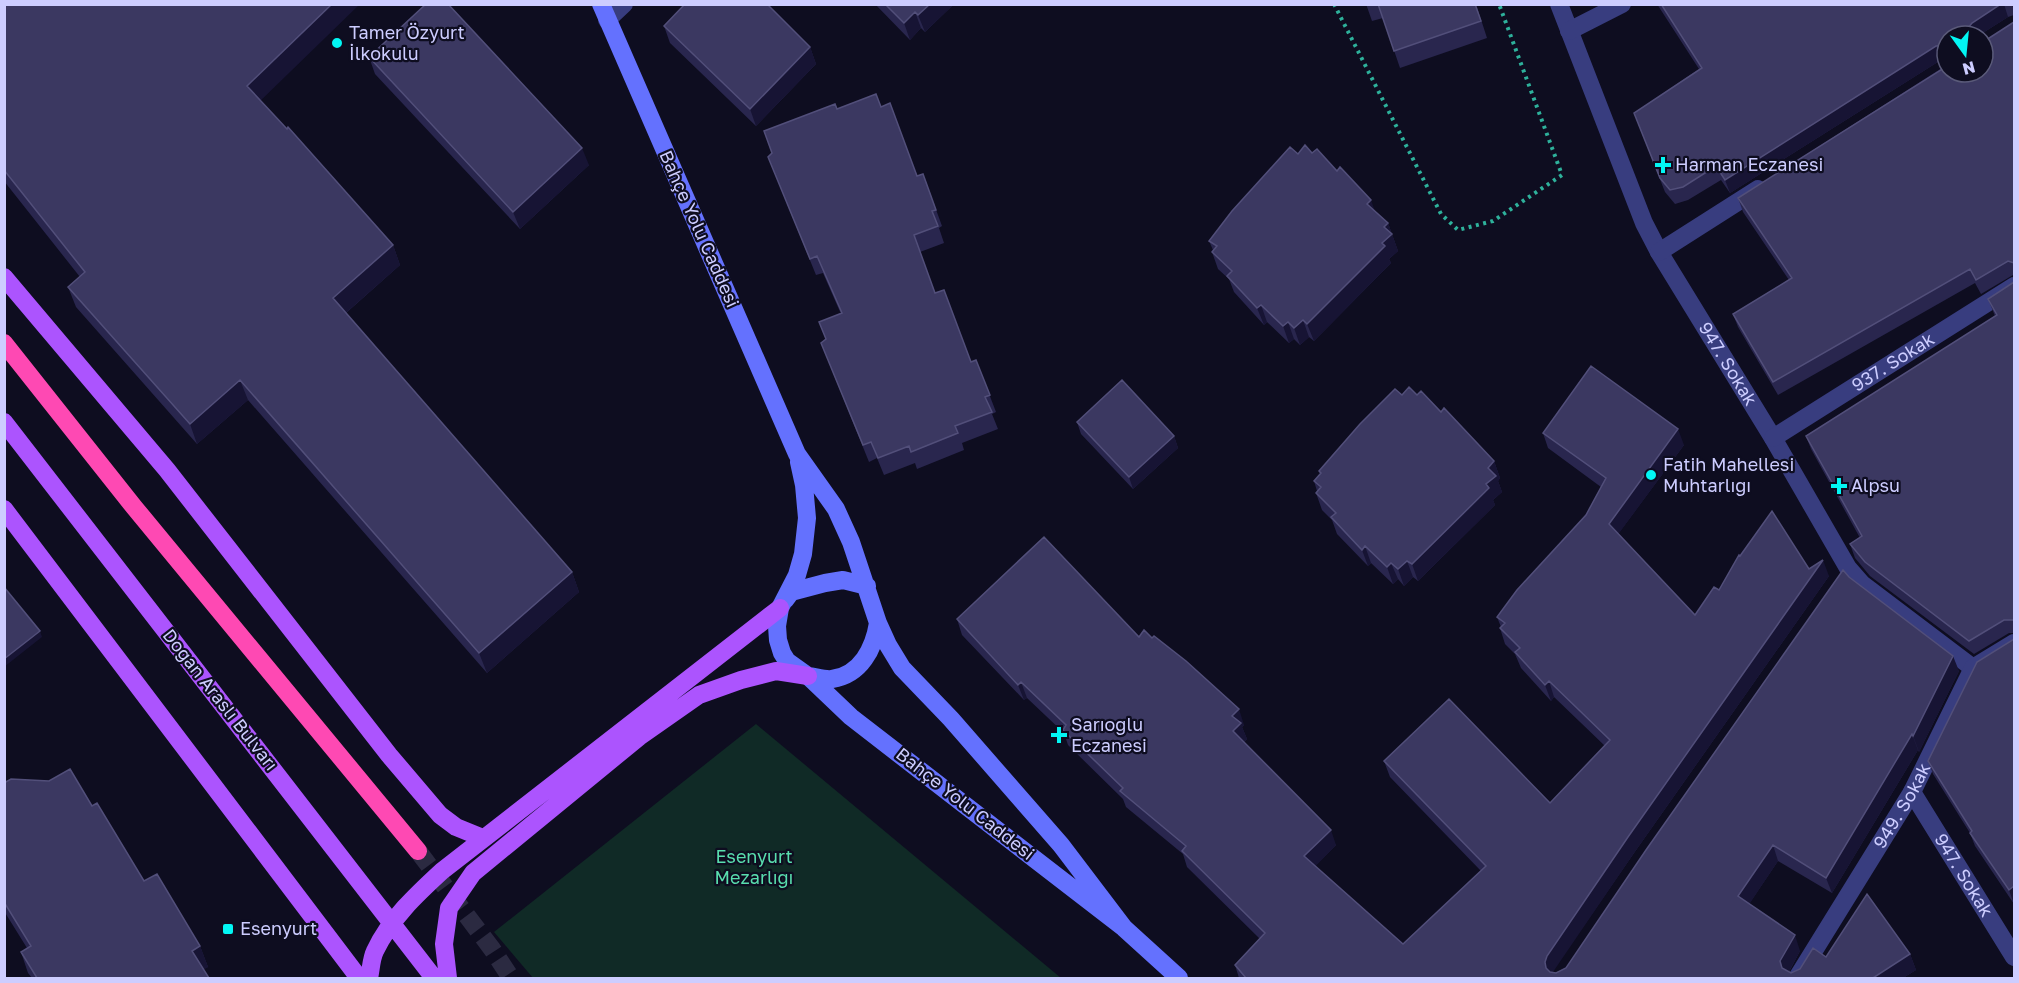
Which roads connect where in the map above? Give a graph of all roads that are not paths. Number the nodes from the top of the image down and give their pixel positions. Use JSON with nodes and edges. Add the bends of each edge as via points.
{"nodes":[{"id":1,"x":624,"y":4,"type":"edge"},
{"id":2,"x":1559,"y":4,"type":"edge"},
{"id":3,"x":1622,"y":4,"type":"edge"},
{"id":4,"x":604,"y":12,"type":"edge"},
{"id":5,"x":1569,"y":31,"type":"junction"},
{"id":6,"x":1768,"y":183,"type":"edge"},
{"id":7,"x":1659,"y":252,"type":"junction"},
{"id":8,"x":4,"y":277,"type":"edge"},
{"id":9,"x":2014,"y":286,"type":"edge"},
{"id":10,"x":4,"y":343,"type":"edge"},
{"id":11,"x":4,"y":422,"type":"edge"},
{"id":12,"x":1773,"y":438,"type":"junction"},
{"id":13,"x":797,"y":454,"type":"junction"},
{"id":14,"x":4,"y":509,"type":"edge"},
{"id":15,"x":867,"y":586,"type":"junction"},
{"id":16,"x":780,"y":608,"type":"junction"},
{"id":17,"x":878,"y":623,"type":"junction"},
{"id":18,"x":2014,"y":643,"type":"edge"},
{"id":19,"x":1973,"y":668,"type":"junction"},
{"id":20,"x":808,"y":676,"type":"junction"},
{"id":21,"x":1912,"y":792,"type":"junction"},
{"id":22,"x":483,"y":837,"type":"junction"},
{"id":23,"x":418,"y":851,"type":"tunnel mouth"},
{"id":24,"x":393,"y":923,"type":"junction"},
{"id":25,"x":1124,"y":928,"type":"junction"},
{"id":26,"x":2014,"y":957,"type":"edge"},
{"id":27,"x":358,"y":978,"type":"edge"},
{"id":28,"x":369,"y":978,"type":"edge"},
{"id":29,"x":434,"y":978,"type":"edge"},
{"id":30,"x":448,"y":978,"type":"edge"},
{"id":31,"x":1179,"y":978,"type":"edge"},
{"id":32,"x":1797,"y":978,"type":"edge"}],
"edges":[{"from":1,"to":4,"type":"street"},
{"from":2,"to":5,"type":"street","name":"947. Sokak"},
{"from":3,"to":5,"type":"street"},
{"from":4,"to":13,"type":"main road","name":"Bahçe Yolu Caddesi"},
{"from":5,"to":7,"type":"street","name":"947. Sokak","via":[[1644,224]]},
{"from":6,"to":7,"type":"street"},
{"from":7,"to":12,"type":"street","name":"947. Sokak"},
{"from":8,"to":22,"type":"main road","via":[[167,470],[440,815],[456,827]]},
{"from":9,"to":12,"type":"street","name":"937. Sokak"},
{"from":10,"to":23,"type":"highway"},
{"from":11,"to":24,"type":"main road","name":"Doğan Araslı Bulvarı"},
{"from":12,"to":19,"type":"street","name":"947. Sokak","via":[[1844,573]]},
{"from":13,"to":15,"type":"main road","name":"Bahçe Yolu Caddesi","via":[[836,509]]},
{"from":13,"to":16,"type":"main road","name":"Bahçe Yolu Caddesi","via":[[807,518],[797,575]]},
{"from":14,"to":27,"type":"main road"},
{"from":15,"to":16,"type":"main road","via":[[843,580],[807,587],[791,592]]},
{"from":15,"to":17,"type":"main road","name":"Bahçe Yolu Caddesi"},
{"from":16,"to":20,"type":"main road","name":"Bahçe Yolu Caddesi","via":[[777,626],[782,653]]},
{"from":16,"to":22,"type":"main road"},
{"from":17,"to":20,"type":"main road","via":[[875,641],[865,660],[850,672],[832,679]]},
{"from":17,"to":25,"type":"main road","name":"Bahçe Yolu Caddesi","via":[[902,668],[1061,845]]},
{"from":18,"to":19,"type":"street"},
{"from":19,"to":21,"type":"street","name":"949. Sokak"},
{"from":20,"to":25,"type":"main road","name":"Bahçe Yolu Caddesi","via":[[852,717]]},
{"from":20,"to":30,"type":"main road","via":[[777,671],[699,696],[639,737],[472,873],[449,908],[444,944]]},
{"from":21,"to":26,"type":"street","name":"947. Sokak"},
{"from":21,"to":32,"type":"street","name":"949. Sokak"},
{"from":22,"to":24,"type":"main road","via":[[412,899]]},
{"from":24,"to":28,"type":"main road","via":[[375,952]]},
{"from":24,"to":29,"type":"main road","name":"Doğan Araslı Bulvarı"},
{"from":25,"to":31,"type":"main road","name":"Bahçe Yolu Caddesi"}]}
